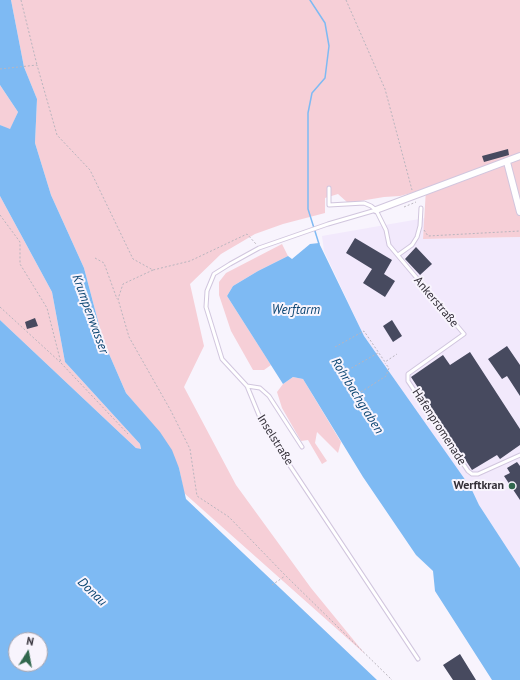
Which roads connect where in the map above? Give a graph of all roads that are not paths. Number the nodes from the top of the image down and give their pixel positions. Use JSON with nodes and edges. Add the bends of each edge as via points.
{"nodes":[{"id":1,"x":520,"y":156,"type":"edge"},
{"id":2,"x":507,"y":162,"type":"junction"},
{"id":3,"x":329,"y":188,"type":"dead end"},
{"id":4,"x":421,"y":208,"type":"dead end"},
{"id":5,"x":376,"y":210,"type":"junction"},
{"id":6,"x":520,"y":212,"type":"edge"},
{"id":7,"x":398,"y":256,"type":"junction"},
{"id":8,"x":408,"y":374,"type":"joint"},
{"id":9,"x":247,"y":386,"type":"junction"},
{"id":10,"x":302,"y":447,"type":"dead end"},
{"id":11,"x":520,"y":455,"type":"edge"},
{"id":12,"x":418,"y":660,"type":"dead end"}],
"edges":[{"from":1,"to":2,"type":"street"},
{"from":2,"to":5,"type":"street"},
{"from":2,"to":6,"type":"street"},
{"from":3,"to":5,"type":"lane","via":[[329,205],[364,203]]},
{"from":4,"to":7,"type":"lane","via":[[417,237],[412,245]]},
{"from":5,"to":7,"type":"lane","name":"Ankerstraße","via":[[386,230],[389,245]]},
{"from":5,"to":9,"type":"lane","name":"Inselstraße","via":[[259,248],[214,274],[207,291],[206,307],[209,322],[222,359]]},
{"from":7,"to":8,"type":"lane","name":"Ankerstraße","via":[[464,334]]},
{"from":8,"to":11,"type":"lane","name":"Hafenpromenade","via":[[408,381],[472,474],[478,474]]},
{"from":9,"to":10,"type":"lane","via":[[260,388],[269,396]]},
{"from":9,"to":12,"type":"lane","name":"Inselstraße","via":[[263,425]]}]}
